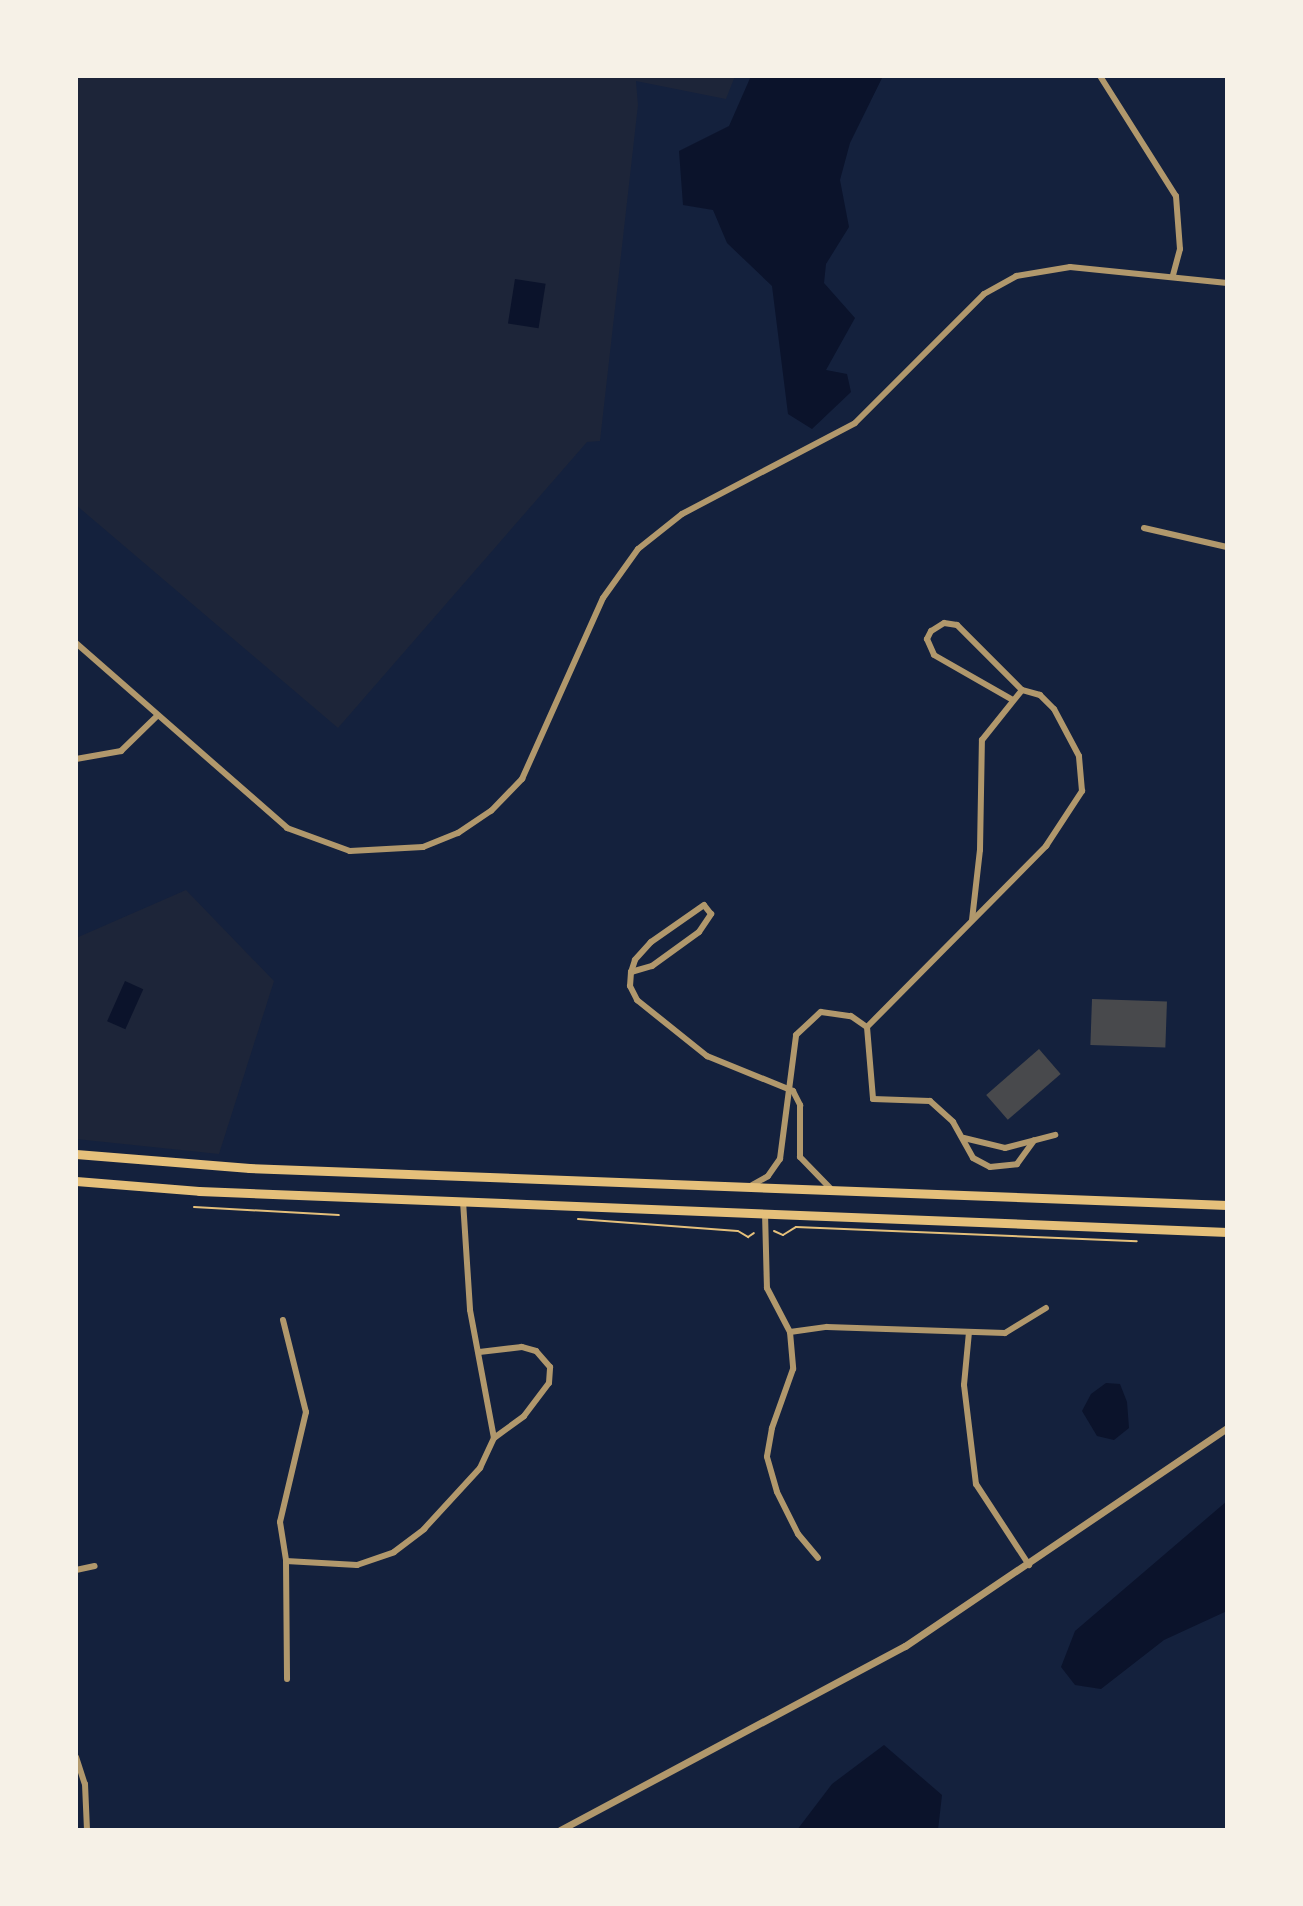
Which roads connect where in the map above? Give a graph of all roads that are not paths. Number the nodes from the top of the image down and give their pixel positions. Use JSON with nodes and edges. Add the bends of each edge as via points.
{"nodes":[{"id":1,"x":1100,"y":76,"type":"edge"},
{"id":2,"x":1173,"y":276,"type":"junction"},
{"id":3,"x":1227,"y":283,"type":"edge"},
{"id":4,"x":1144,"y":528,"type":"dead end"},
{"id":5,"x":1227,"y":547,"type":"edge"},
{"id":6,"x":76,"y":643,"type":"edge"},
{"id":7,"x":1022,"y":690,"type":"junction"},
{"id":8,"x":1013,"y":700,"type":"junction"},
{"id":9,"x":157,"y":716,"type":"junction"},
{"id":10,"x":76,"y":759,"type":"edge"},
{"id":11,"x":972,"y":920,"type":"junction"},
{"id":12,"x":631,"y":972,"type":"junction"},
{"id":13,"x":867,"y":1027,"type":"junction"},
{"id":14,"x":793,"y":1091,"type":"junction"},
{"id":15,"x":1055,"y":1135,"type":"dead end"},
{"id":16,"x":964,"y":1138,"type":"junction"},
{"id":17,"x":1034,"y":1141,"type":"junction"},
{"id":18,"x":76,"y":1154,"type":"edge"},
{"id":19,"x":76,"y":1181,"type":"edge"},
{"id":20,"x":748,"y":1186,"type":"junction"},
{"id":21,"x":833,"y":1189,"type":"junction"},
{"id":22,"x":463,"y":1201,"type":"junction"},
{"id":23,"x":1227,"y":1205,"type":"edge"},
{"id":24,"x":765,"y":1213,"type":"junction"},
{"id":25,"x":1227,"y":1232,"type":"edge"},
{"id":26,"x":1046,"y":1308,"type":"dead end"},
{"id":27,"x":283,"y":1320,"type":"dead end"},
{"id":28,"x":790,"y":1332,"type":"junction"},
{"id":29,"x":969,"y":1332,"type":"junction"},
{"id":30,"x":479,"y":1352,"type":"junction"},
{"id":31,"x":1227,"y":1428,"type":"edge"},
{"id":32,"x":494,"y":1438,"type":"junction"},
{"id":33,"x":818,"y":1558,"type":"dead end"},
{"id":34,"x":286,"y":1561,"type":"junction"},
{"id":35,"x":1029,"y":1565,"type":"junction"},
{"id":36,"x":95,"y":1566,"type":"dead end"},
{"id":37,"x":76,"y":1570,"type":"edge"},
{"id":38,"x":287,"y":1679,"type":"dead end"},
{"id":39,"x":76,"y":1757,"type":"edge"},
{"id":40,"x":87,"y":1830,"type":"edge"},
{"id":41,"x":560,"y":1830,"type":"edge"}],
"edges":[{"from":1,"to":2,"type":"street","via":[[1176,196],[1180,249]]},
{"from":2,"to":3,"type":"street"},
{"from":2,"to":9,"type":"street","via":[[1070,267],[1016,276],[984,294],[855,423],[659,530],[620,571],[603,598],[522,779],[491,811],[458,833],[423,847],[387,852],[350,851],[311,840],[265,814]]},
{"from":4,"to":5,"type":"street"},
{"from":6,"to":9,"type":"street"},
{"from":7,"to":8,"type":"street"},
{"from":7,"to":8,"type":"street","via":[[957,625],[944,623],[931,631],[927,639],[934,655]]},
{"from":7,"to":11,"type":"street","via":[[1040,695],[1065,722],[1079,756],[1082,791],[1046,846]]},
{"from":8,"to":11,"type":"street","via":[[982,740],[980,850]]},
{"from":9,"to":10,"type":"street","via":[[121,751]]},
{"from":11,"to":13,"type":"street"},
{"from":12,"to":12,"type":"street","via":[[651,942],[700,904],[707,908],[711,914],[699,932],[652,966]]},
{"from":12,"to":14,"type":"street","via":[[637,1000],[681,1038],[707,1056]]},
{"from":13,"to":14,"type":"street","via":[[829,1011],[809,1017],[794,1044]]},
{"from":13,"to":16,"type":"street","via":[[873,1099],[930,1101]]},
{"from":14,"to":20,"type":"street","via":[[784,1106],[780,1159],[768,1176]]},
{"from":14,"to":21,"type":"street","via":[[800,1105],[800,1157],[812,1175]]},
{"from":15,"to":17,"type":"street"},
{"from":16,"to":17,"type":"street","via":[[999,1148]]},
{"from":16,"to":17,"type":"street","via":[[973,1158],[995,1168],[1017,1164]]},
{"from":18,"to":20,"type":"highway","via":[[249,1168]]},
{"from":19,"to":22,"type":"highway"},
{"from":20,"to":21,"type":"highway"},
{"from":21,"to":23,"type":"highway"},
{"from":22,"to":24,"type":"highway"},
{"from":22,"to":30,"type":"street","via":[[465,1269]]},
{"from":24,"to":25,"type":"highway"},
{"from":24,"to":28,"type":"street","via":[[767,1288]]},
{"from":26,"to":29,"type":"street","via":[[1005,1333]]},
{"from":27,"to":34,"type":"street","via":[[306,1412],[282,1512]]},
{"from":28,"to":29,"type":"street","via":[[827,1327]]},
{"from":28,"to":33,"type":"street","via":[[792,1379],[772,1428],[767,1457],[784,1506]]},
{"from":29,"to":35,"type":"street","via":[[964,1385],[976,1484]]},
{"from":30,"to":32,"type":"street"},
{"from":30,"to":32,"type":"street","via":[[522,1347],[536,1351],[550,1367],[542,1398]]},
{"from":31,"to":35,"type":"street"},
{"from":32,"to":34,"type":"street","via":[[480,1468],[424,1529],[394,1552],[357,1565]]},
{"from":34,"to":38,"type":"street"},
{"from":35,"to":41,"type":"street","via":[[838,1684]]},
{"from":36,"to":37,"type":"street"},
{"from":39,"to":40,"type":"street","via":[[85,1784]]}]}
